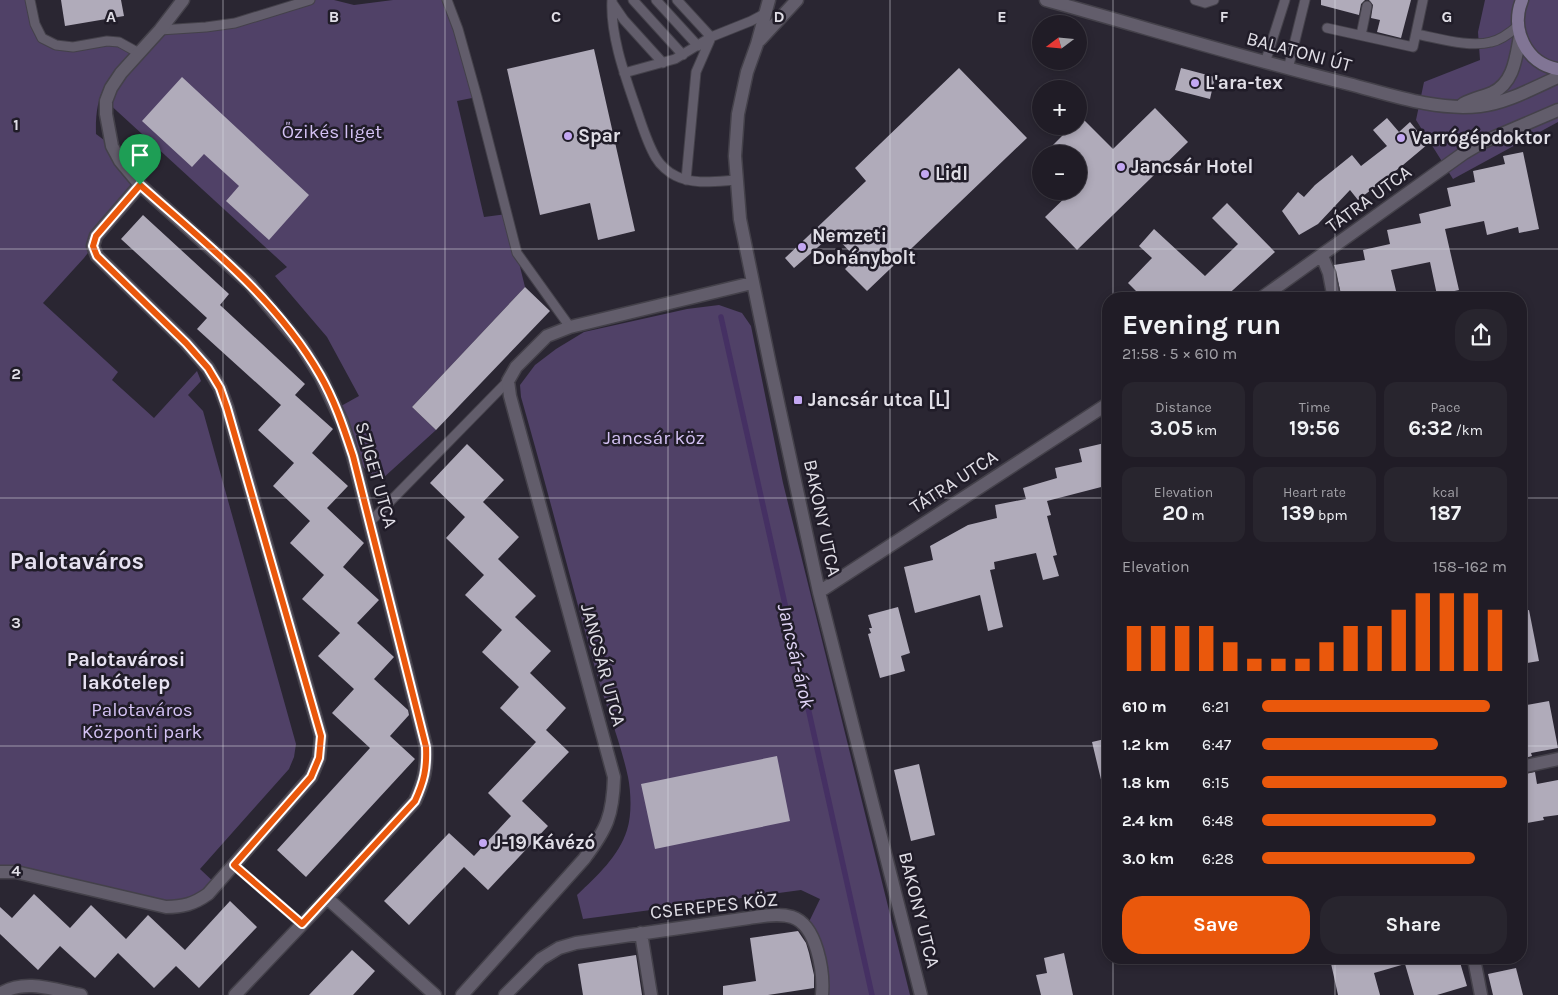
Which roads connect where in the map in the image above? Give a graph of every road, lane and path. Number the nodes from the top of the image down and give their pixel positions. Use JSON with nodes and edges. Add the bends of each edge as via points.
{"nodes":[{"id":1,"x":30,"y":0,"type":"edge"},
{"id":2,"x":182,"y":0,"type":"edge"},
{"id":3,"x":310,"y":0,"type":"edge"},
{"id":4,"x":447,"y":0,"type":"edge"},
{"id":5,"x":633,"y":0,"type":"edge"},
{"id":6,"x":656,"y":0,"type":"edge"},
{"id":7,"x":678,"y":0,"type":"edge"},
{"id":8,"x":797,"y":0,"type":"edge"},
{"id":9,"x":1046,"y":0,"type":"edge"},
{"id":10,"x":1195,"y":0,"type":"edge"},
{"id":11,"x":1214,"y":0,"type":"edge"},
{"id":12,"x":1284,"y":0,"type":"edge"},
{"id":13,"x":1305,"y":0,"type":"edge"},
{"id":14,"x":1423,"y":0,"type":"edge"},
{"id":15,"x":612,"y":1,"type":"edge"},
{"id":16,"x":1520,"y":2,"type":"edge"},
{"id":17,"x":767,"y":6,"type":"edge"},
{"id":18,"x":1367,"y":6,"type":"dead end"},
{"id":19,"x":1326,"y":28,"type":"dead end"},
{"id":20,"x":160,"y":30,"type":"junction"},
{"id":21,"x":1519,"y":31,"type":"junction"},
{"id":22,"x":1416,"y":34,"type":"junction"},
{"id":23,"x":1361,"y":36,"type":"junction"},
{"id":24,"x":711,"y":37,"type":"junction"},
{"id":25,"x":757,"y":44,"type":"junction"},
{"id":26,"x":698,"y":46,"type":"junction"},
{"id":27,"x":139,"y":53,"type":"junction"},
{"id":28,"x":683,"y":55,"type":"junction"},
{"id":29,"x":663,"y":63,"type":"junction"},
{"id":30,"x":1265,"y":63,"type":"junction"},
{"id":31,"x":1288,"y":69,"type":"junction"},
{"id":32,"x":1558,"y":69,"type":"edge"},
{"id":33,"x":624,"y":73,"type":"junction"},
{"id":34,"x":1558,"y":77,"type":"edge"},
{"id":35,"x":1458,"y":106,"type":"junction"},
{"id":36,"x":1558,"y":110,"type":"edge"},
{"id":37,"x":686,"y":180,"type":"junction"},
{"id":38,"x":737,"y":180,"type":"junction"},
{"id":39,"x":140,"y":185,"type":"junction"},
{"id":40,"x":1322,"y":256,"type":"junction"},
{"id":41,"x":752,"y":283,"type":"junction"},
{"id":42,"x":1270,"y":292,"type":"edge"},
{"id":43,"x":1333,"y":292,"type":"edge"},
{"id":44,"x":570,"y":326,"type":"junction"},
{"id":45,"x":508,"y":381,"type":"junction"},
{"id":46,"x":1102,"y":408,"type":"edge"},
{"id":47,"x":370,"y":522,"type":"junction"},
{"id":48,"x":819,"y":592,"type":"junction"},
{"id":49,"x":1558,"y":759,"type":"edge"},
{"id":50,"x":1527,"y":766,"type":"edge"},
{"id":51,"x":237,"y":862,"type":"junction"},
{"id":52,"x":0,"y":872,"type":"edge"},
{"id":53,"x":327,"y":898,"type":"junction"},
{"id":54,"x":302,"y":924,"type":"junction"},
{"id":55,"x":641,"y":934,"type":"junction"},
{"id":56,"x":1475,"y":964,"type":"edge"},
{"id":57,"x":0,"y":994,"type":"edge"},
{"id":58,"x":81,"y":995,"type":"edge"},
{"id":59,"x":235,"y":995,"type":"edge"},
{"id":60,"x":435,"y":995,"type":"edge"},
{"id":61,"x":462,"y":995,"type":"edge"},
{"id":62,"x":505,"y":995,"type":"edge"},
{"id":63,"x":650,"y":995,"type":"edge"},
{"id":64,"x":822,"y":995,"type":"edge"},
{"id":65,"x":921,"y":995,"type":"edge"},
{"id":66,"x":1481,"y":995,"type":"edge"}],
"edges":[{"from":1,"to":27,"type":"lane","via":[[42,38],[56,45],[73,47],[119,42]]},
{"from":2,"to":20,"type":"street","name":"SZIGET UTCA"},
{"from":3,"to":20,"type":"lane","via":[[235,23]]},
{"from":4,"to":44,"type":"lane","via":[[477,97],[517,254]]},
{"from":5,"to":28,"type":"lane"},
{"from":6,"to":26,"type":"lane"},
{"from":7,"to":24,"type":"lane"},
{"from":8,"to":25,"type":"street","name":"BAKONY UTCA"},
{"from":9,"to":30,"type":"street","name":"BALATONI ÚT"},
{"from":10,"to":11,"type":"lane","via":[[1205,3]]},
{"from":12,"to":30,"type":"lane"},
{"from":13,"to":31,"type":"lane"},
{"from":14,"to":22,"type":"lane"},
{"from":15,"to":29,"type":"lane","via":[[624,20]]},
{"from":15,"to":33,"type":"lane"},
{"from":16,"to":21,"type":"main road"},
{"from":17,"to":24,"type":"lane","via":[[751,22]]},
{"from":17,"to":25,"type":"street","name":"BAKONY UTCA"},
{"from":18,"to":23,"type":"lane"},
{"from":19,"to":23,"type":"lane"},
{"from":20,"to":27,"type":"street","name":"SZIGET UTCA"},
{"from":21,"to":22,"type":"lane","via":[[1490,43],[1468,44]]},
{"from":21,"to":32,"type":"main road","via":[[1531,55]]},
{"from":21,"to":35,"type":"street","via":[[1515,63],[1506,82],[1492,93]]},
{"from":22,"to":23,"type":"lane","via":[[1413,47]]},
{"from":24,"to":26,"type":"lane"},
{"from":24,"to":37,"type":"lane","via":[[696,72]]},
{"from":25,"to":38,"type":"street","name":"BAKONY UTCA","via":[[738,114]]},
{"from":26,"to":28,"type":"lane"},
{"from":27,"to":39,"type":"street","name":"SZIGET UTCA","via":[[111,88],[106,114],[112,146]]},
{"from":28,"to":29,"type":"lane"},
{"from":29,"to":33,"type":"lane"},
{"from":30,"to":31,"type":"street","name":"BALATONI ÚT"},
{"from":31,"to":35,"type":"street","name":"BALATONI ÚT","via":[[1421,102]]},
{"from":33,"to":37,"type":"lane","via":[[657,161],[675,176]]},
{"from":34,"to":35,"type":"street","name":"BALATONI ÚT","via":[[1502,101]]},
{"from":36,"to":40,"type":"street","name":"TÁTRA UTCA","via":[[1464,153]]},
{"from":37,"to":38,"type":"lane"},
{"from":38,"to":41,"type":"street","name":"BAKONY UTCA","via":[[740,219]]},
{"from":39,"to":47,"type":"street","name":"SZIGET UTCA","via":[[250,284],[301,345],[321,376],[342,422]]},
{"from":39,"to":51,"type":"street","via":[[96,236],[93,246],[97,256],[208,368],[220,388],[321,736],[319,758],[311,777]]},
{"from":40,"to":42,"type":"street","name":"TÁTRA UTCA"},
{"from":40,"to":43,"type":"street"},
{"from":41,"to":44,"type":"street"},
{"from":41,"to":48,"type":"street","name":"BAKONY UTCA"},
{"from":44,"to":45,"type":"street","via":[[547,336],[516,367]]},
{"from":45,"to":47,"type":"lane"},
{"from":45,"to":61,"type":"street","name":"JANCSÁR UTCA","via":[[614,777],[613,800],[600,838],[584,859]]},
{"from":46,"to":48,"type":"street","name":"TÁTRA UTCA"},
{"from":47,"to":53,"type":"street","name":"SZIGET UTCA","via":[[426,747],[427,765],[415,801]]},
{"from":48,"to":65,"type":"street","name":"BAKONY UTCA"},
{"from":49,"to":50,"type":"street"},
{"from":51,"to":52,"type":"street","via":[[208,894],[195,903],[180,907],[166,907],[16,872]]},
{"from":51,"to":54,"type":"lane"},
{"from":53,"to":54,"type":"street","name":"SZIGET UTCA"},
{"from":53,"to":60,"type":"street"},
{"from":54,"to":59,"type":"street","name":"SZIGET UTCA"},
{"from":55,"to":62,"type":"street","name":"CSEREPES KÖZ","via":[[559,948],[541,959]]},
{"from":55,"to":63,"type":"street","name":"CSEREPES KÖZ"},
{"from":55,"to":64,"type":"street","name":"CSEREPES KÖZ","via":[[774,915],[792,917],[807,926],[814,940],[822,974]]},
{"from":56,"to":66,"type":"street"},
{"from":57,"to":58,"type":"street","via":[[18,986],[34,986]]}]}
